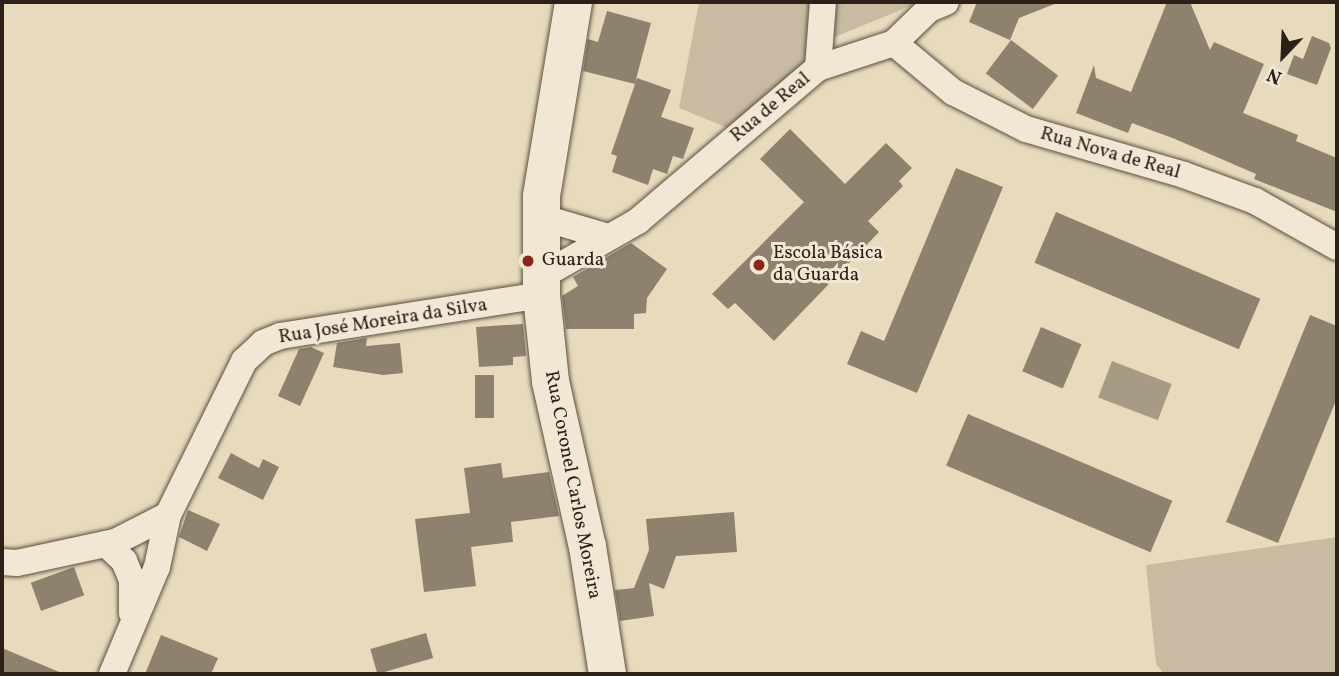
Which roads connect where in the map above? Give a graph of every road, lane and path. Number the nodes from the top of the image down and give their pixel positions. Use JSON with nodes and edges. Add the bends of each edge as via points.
{"nodes":[{"id":1,"x":573,"y":2,"type":"edge"},
{"id":2,"x":823,"y":2,"type":"edge"},
{"id":3,"x":946,"y":2,"type":"edge"},
{"id":4,"x":894,"y":43,"type":"junction"},
{"id":5,"x":818,"y":68,"type":"junction"},
{"id":6,"x":540,"y":217,"type":"junction"},
{"id":7,"x":608,"y":237,"type":"junction"},
{"id":8,"x":1337,"y":247,"type":"edge"},
{"id":9,"x":540,"y":286,"type":"junction"},
{"id":10,"x":167,"y":515,"type":"junction"},
{"id":11,"x":106,"y":544,"type":"junction"},
{"id":12,"x":2,"y":562,"type":"edge"},
{"id":13,"x":132,"y":625,"type":"junction"},
{"id":14,"x":112,"y":674,"type":"edge"},
{"id":15,"x":607,"y":674,"type":"edge"}],
"edges":[{"from":1,"to":6,"type":"main road","name":"Rua Coronel Carlos Moreira"},
{"from":2,"to":5,"type":"street"},
{"from":3,"to":4,"type":"street","name":"Rua de Real","via":[[929,9]]},
{"from":4,"to":5,"type":"street","name":"Rua de Real"},
{"from":4,"to":8,"type":"street","name":"Rua Nova de Real","via":[[953,92],[1026,129],[1184,174],[1255,201]]},
{"from":5,"to":7,"type":"street","name":"Rua de Real","via":[[638,221]]},
{"from":6,"to":7,"type":"street"},
{"from":6,"to":9,"type":"main road","name":"Rua Coronel Carlos Moreira"},
{"from":7,"to":9,"type":"street","name":"Rua de Real"},
{"from":9,"to":10,"type":"street","name":"Rua José Moreira da Silva","via":[[263,343],[244,361]]},
{"from":9,"to":15,"type":"main road","name":"Rua Coronel Carlos Moreira","via":[[550,381],[587,547]]},
{"from":10,"to":11,"type":"street","via":[[141,532]]},
{"from":10,"to":13,"type":"street","name":"Rua José Moreira da Silva","via":[[157,567]]},
{"from":11,"to":12,"type":"street"},
{"from":11,"to":13,"type":"street","via":[[124,561],[132,580]]},
{"from":13,"to":14,"type":"street","name":"Rua José Moreira da Silva"}]}
